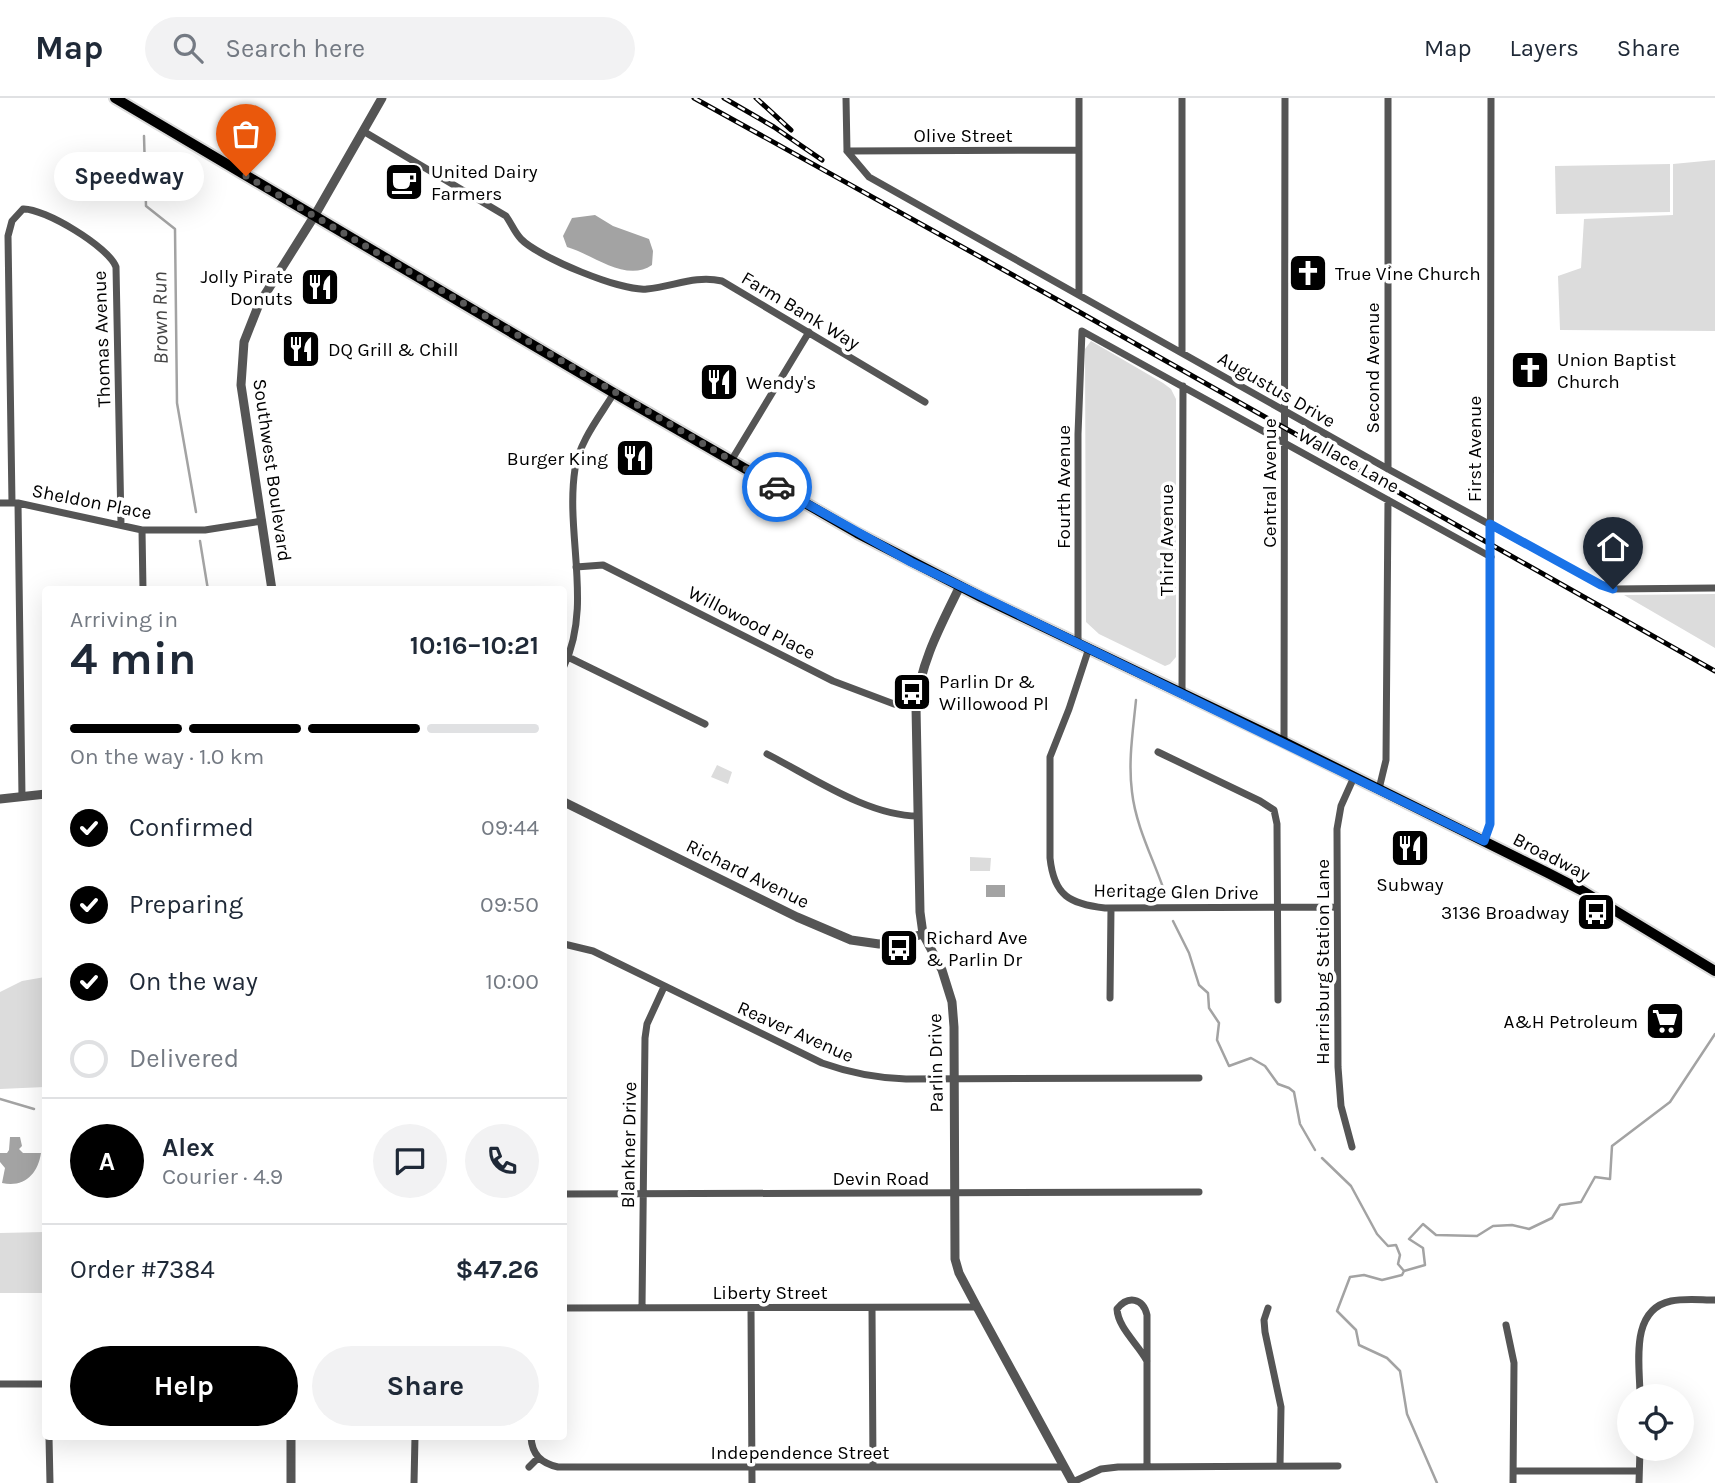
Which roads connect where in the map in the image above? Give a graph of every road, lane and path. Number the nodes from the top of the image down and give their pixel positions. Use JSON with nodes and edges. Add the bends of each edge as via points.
{"nodes":[{"id":1,"x":115,"y":98,"type":"edge"},
{"id":2,"x":382,"y":98,"type":"edge"},
{"id":3,"x":846,"y":98,"type":"edge"},
{"id":4,"x":1079,"y":98,"type":"edge"},
{"id":5,"x":1182,"y":98,"type":"edge"},
{"id":6,"x":1285,"y":98,"type":"edge"},
{"id":7,"x":1388,"y":98,"type":"edge"},
{"id":8,"x":1491,"y":98,"type":"edge"},
{"id":9,"x":363,"y":131,"type":"junction"},
{"id":10,"x":1079,"y":150,"type":"junction"},
{"id":11,"x":847,"y":151,"type":"junction"},
{"id":12,"x":315,"y":215,"type":"junction"},
{"id":13,"x":1080,"y":295,"type":"junction"},
{"id":14,"x":1082,"y":331,"type":"joint"},
{"id":15,"x":808,"y":332,"type":"junction"},
{"id":16,"x":1182,"y":352,"type":"junction"},
{"id":17,"x":1183,"y":386,"type":"junction"},
{"id":18,"x":614,"y":393,"type":"junction"},
{"id":19,"x":925,"y":402,"type":"dead end"},
{"id":20,"x":1285,"y":412,"type":"junction"},
{"id":21,"x":1285,"y":443,"type":"junction"},
{"id":22,"x":732,"y":461,"type":"junction"},
{"id":23,"x":1388,"y":469,"type":"junction"},
{"id":24,"x":1388,"y":500,"type":"junction"},
{"id":25,"x":0,"y":503,"type":"edge"},
{"id":26,"x":15,"y":503,"type":"junction"},
{"id":27,"x":262,"y":521,"type":"junction"},
{"id":28,"x":121,"y":524,"type":"junction"},
{"id":29,"x":1490,"y":524,"type":"junction"},
{"id":30,"x":142,"y":530,"type":"junction"},
{"id":31,"x":1490,"y":557,"type":"junction"},
{"id":32,"x":576,"y":567,"type":"junction"},
{"id":33,"x":143,"y":586,"type":"edge"},
{"id":34,"x":271,"y":586,"type":"edge"},
{"id":35,"x":960,"y":586,"type":"junction"},
{"id":36,"x":1715,"y":589,"type":"edge"},
{"id":37,"x":1078,"y":643,"type":"junction"},
{"id":38,"x":1089,"y":649,"type":"junction"},
{"id":39,"x":568,"y":657,"type":"joint"},
{"id":40,"x":1182,"y":693,"type":"junction"},
{"id":41,"x":916,"y":706,"type":"junction"},
{"id":42,"x":705,"y":724,"type":"dead end"},
{"id":43,"x":1284,"y":742,"type":"junction"},
{"id":44,"x":1158,"y":752,"type":"dead end"},
{"id":45,"x":767,"y":754,"type":"dead end"},
{"id":46,"x":1354,"y":778,"type":"junction"},
{"id":47,"x":1379,"y":789,"type":"junction"},
{"id":48,"x":42,"y":794,"type":"edge"},
{"id":49,"x":22,"y":797,"type":"junction"},
{"id":50,"x":0,"y":799,"type":"edge"},
{"id":51,"x":567,"y":803,"type":"edge"},
{"id":52,"x":918,"y":816,"type":"junction"},
{"id":53,"x":1484,"y":841,"type":"junction"},
{"id":54,"x":1111,"y":908,"type":"junction"},
{"id":55,"x":1278,"y":908,"type":"junction"},
{"id":56,"x":1337,"y":908,"type":"junction"},
{"id":57,"x":923,"y":934,"type":"junction"},
{"id":58,"x":567,"y":945,"type":"edge"},
{"id":59,"x":1715,"y":971,"type":"edge"},
{"id":60,"x":664,"y":987,"type":"junction"},
{"id":61,"x":1110,"y":998,"type":"dead end"},
{"id":62,"x":1278,"y":1000,"type":"dead end"},
{"id":63,"x":1199,"y":1078,"type":"dead end"},
{"id":64,"x":953,"y":1079,"type":"junction"},
{"id":65,"x":1352,"y":1147,"type":"dead end"},
{"id":66,"x":1199,"y":1192,"type":"dead end"},
{"id":67,"x":953,"y":1193,"type":"junction"},
{"id":68,"x":567,"y":1194,"type":"edge"},
{"id":69,"x":642,"y":1194,"type":"junction"},
{"id":70,"x":1715,"y":1300,"type":"edge"},
{"id":71,"x":976,"y":1307,"type":"junction"},
{"id":72,"x":567,"y":1308,"type":"edge"},
{"id":73,"x":642,"y":1308,"type":"junction"},
{"id":74,"x":751,"y":1308,"type":"junction"},
{"id":75,"x":872,"y":1308,"type":"junction"},
{"id":76,"x":1268,"y":1308,"type":"dead end"},
{"id":77,"x":1506,"y":1325,"type":"dead end"},
{"id":78,"x":1146,"y":1361,"type":"junction"},
{"id":79,"x":0,"y":1384,"type":"edge"},
{"id":80,"x":42,"y":1384,"type":"edge"},
{"id":81,"x":1640,"y":1384,"type":"edge"},
{"id":82,"x":48,"y":1440,"type":"edge"},
{"id":83,"x":291,"y":1440,"type":"edge"},
{"id":84,"x":415,"y":1440,"type":"edge"},
{"id":85,"x":531,"y":1440,"type":"edge"},
{"id":86,"x":538,"y":1458,"type":"junction"},
{"id":87,"x":1639,"y":1461,"type":"edge"},
{"id":88,"x":1280,"y":1466,"type":"junction"},
{"id":89,"x":1338,"y":1466,"type":"dead end"},
{"id":90,"x":529,"y":1467,"type":"dead end"},
{"id":91,"x":873,"y":1467,"type":"junction"},
{"id":92,"x":1064,"y":1467,"type":"junction"},
{"id":93,"x":1147,"y":1467,"type":"junction"},
{"id":94,"x":752,"y":1468,"type":"junction"},
{"id":95,"x":1514,"y":1471,"type":"junction"},
{"id":96,"x":1639,"y":1471,"type":"junction"},
{"id":97,"x":50,"y":1483,"type":"edge"},
{"id":98,"x":291,"y":1483,"type":"edge"},
{"id":99,"x":414,"y":1483,"type":"edge"},
{"id":100,"x":752,"y":1483,"type":"edge"},
{"id":101,"x":1073,"y":1483,"type":"edge"},
{"id":102,"x":1513,"y":1483,"type":"edge"},
{"id":103,"x":1639,"y":1483,"type":"edge"}],
"edges":[{"from":1,"to":12,"type":"main road","name":"Broadway"},
{"from":2,"to":9,"type":"street","name":"Southwest Boulevard"},
{"from":3,"to":11,"type":"street"},
{"from":4,"to":10,"type":"street"},
{"from":5,"to":16,"type":"street"},
{"from":6,"to":20,"type":"street","name":"Central Avenue"},
{"from":7,"to":23,"type":"street","name":"Second Avenue"},
{"from":8,"to":29,"type":"street","name":"First Avenue"},
{"from":9,"to":12,"type":"street","name":"Southwest Boulevard"},
{"from":9,"to":15,"type":"street","name":"Farm Bank Way","via":[[506,216],[520,239],[567,266],[636,289],[702,278],[722,281]]},
{"from":10,"to":11,"type":"street","name":"Olive Street"},
{"from":10,"to":13,"type":"street"},
{"from":11,"to":13,"type":"street","name":"Augustus Drive","via":[[869,177]]},
{"from":12,"to":18,"type":"main road","name":"Broadway"},
{"from":12,"to":27,"type":"street","name":"Southwest Boulevard","via":[[259,304],[244,342],[241,385]]},
{"from":13,"to":16,"type":"street","name":"Augustus Drive"},
{"from":14,"to":17,"type":"street","name":"Wallace Lane"},
{"from":14,"to":37,"type":"street","name":"Fourth Avenue"},
{"from":15,"to":19,"type":"street","name":"Farm Bank Way"},
{"from":15,"to":22,"type":"street"},
{"from":16,"to":20,"type":"street","name":"Augustus Drive"},
{"from":17,"to":21,"type":"street","name":"Wallace Lane"},
{"from":17,"to":40,"type":"street","name":"Third Avenue"},
{"from":18,"to":22,"type":"main road","name":"Broadway"},
{"from":18,"to":32,"type":"street","via":[[585,441],[575,469]]},
{"from":20,"to":21,"type":"street","name":"Central Avenue"},
{"from":20,"to":23,"type":"street","name":"Augustus Drive"},
{"from":21,"to":24,"type":"street","name":"Wallace Lane"},
{"from":21,"to":43,"type":"street","name":"Central Avenue"},
{"from":22,"to":35,"type":"main road","name":"Broadway"},
{"from":23,"to":29,"type":"street","name":"Augustus Drive"},
{"from":24,"to":31,"type":"street","name":"Wallace Lane"},
{"from":24,"to":47,"type":"street","via":[[1386,760]]},
{"from":25,"to":26,"type":"street","name":"Sheldon Place"},
{"from":26,"to":28,"type":"street","name":"Sheldon Place"},
{"from":26,"to":28,"type":"street","name":"Thomas Avenue","via":[[8,236],[12,220],[23,209],[35,209],[97,244],[110,254],[116,267]]},
{"from":26,"to":49,"type":"street"},
{"from":27,"to":30,"type":"street","name":"Sheldon Place","via":[[205,530]]},
{"from":27,"to":34,"type":"street","name":"Southwest Boulevard"},
{"from":28,"to":30,"type":"street","name":"Sheldon Place"},
{"from":29,"to":31,"type":"street","name":"First Avenue"},
{"from":29,"to":36,"type":"street","name":"Augustus Drive","via":[[1613,589]]},
{"from":30,"to":33,"type":"street"},
{"from":31,"to":53,"type":"street","name":"First Avenue","via":[[1490,824]]},
{"from":32,"to":39,"type":"street","via":[[577,625]]},
{"from":32,"to":41,"type":"street","name":"Willowood Place","via":[[603,565],[832,681],[894,704]]},
{"from":35,"to":37,"type":"main road","name":"Broadway"},
{"from":35,"to":41,"type":"street","name":"Parlin Drive","via":[[929,654]]},
{"from":37,"to":38,"type":"main road","name":"Broadway"},
{"from":38,"to":40,"type":"main road","name":"Broadway"},
{"from":38,"to":54,"type":"street","name":"Heritage Glen Drive","via":[[1049,757],[1049,858],[1063,894],[1082,906]]},
{"from":39,"to":42,"type":"street"},
{"from":40,"to":43,"type":"main road","name":"Broadway"},
{"from":41,"to":52,"type":"street","name":"Parlin Drive"},
{"from":43,"to":46,"type":"main road","name":"Broadway"},
{"from":44,"to":55,"type":"street","via":[[1274,810]]},
{"from":45,"to":52,"type":"street","via":[[878,811]]},
{"from":46,"to":47,"type":"main road","name":"Broadway"},
{"from":46,"to":56,"type":"street","name":"Harrisburg Station Lane","via":[[1338,816]]},
{"from":47,"to":53,"type":"main road","name":"Broadway"},
{"from":48,"to":49,"type":"street"},
{"from":49,"to":50,"type":"street"},
{"from":51,"to":57,"type":"street","name":"Richard Avenue","via":[[831,933],[878,944]]},
{"from":52,"to":57,"type":"street","name":"Parlin Drive"},
{"from":53,"to":59,"type":"main road","name":"Broadway","via":[[1581,890]]},
{"from":54,"to":55,"type":"street","name":"Heritage Glen Drive"},
{"from":54,"to":61,"type":"street"},
{"from":55,"to":56,"type":"street","name":"Heritage Glen Drive"},
{"from":55,"to":62,"type":"street"},
{"from":56,"to":65,"type":"street","name":"Harrisburg Station Lane","via":[[1338,1075]]},
{"from":57,"to":64,"type":"street","name":"Parlin Drive","via":[[952,1002]]},
{"from":58,"to":60,"type":"street","name":"Reaver Avenue","via":[[593,951]]},
{"from":60,"to":64,"type":"street","name":"Reaver Avenue","via":[[850,1073]]},
{"from":60,"to":69,"type":"street","name":"Blankner Drive","via":[[645,1038]]},
{"from":63,"to":64,"type":"street","name":"Reaver Avenue"},
{"from":64,"to":67,"type":"street","name":"Parlin Drive"},
{"from":66,"to":67,"type":"street","name":"Devin Road"},
{"from":67,"to":69,"type":"street","name":"Devin Road"},
{"from":67,"to":71,"type":"street","name":"Parlin Drive","via":[[955,1259]]},
{"from":68,"to":69,"type":"street","name":"Devin Road"},
{"from":69,"to":73,"type":"street","name":"Blankner Drive"},
{"from":70,"to":81,"type":"street","via":[[1668,1301],[1650,1311],[1642,1328]]},
{"from":71,"to":75,"type":"street","name":"Liberty Street"},
{"from":71,"to":92,"type":"street","name":"Parlin Drive"},
{"from":72,"to":73,"type":"street","name":"Liberty Street"},
{"from":73,"to":74,"type":"street","name":"Liberty Street"},
{"from":74,"to":75,"type":"street","name":"Liberty Street"},
{"from":74,"to":94,"type":"street"},
{"from":75,"to":91,"type":"street"},
{"from":76,"to":88,"type":"street","via":[[1265,1332],[1281,1407]]},
{"from":77,"to":95,"type":"street","via":[[1514,1363]]},
{"from":78,"to":78,"type":"street","via":[[1145,1307],[1135,1299],[1128,1300],[1117,1309],[1117,1318]]},
{"from":78,"to":93,"type":"street"},
{"from":79,"to":80,"type":"street"},
{"from":82,"to":97,"type":"street"},
{"from":83,"to":98,"type":"street"},
{"from":84,"to":99,"type":"street"},
{"from":85,"to":86,"type":"street"},
{"from":86,"to":90,"type":"street"},
{"from":86,"to":94,"type":"street","name":"Independence Street","via":[[558,1467]]},
{"from":87,"to":96,"type":"street"},
{"from":88,"to":89,"type":"street"},
{"from":88,"to":93,"type":"street"},
{"from":91,"to":92,"type":"street","name":"Independence Street"},
{"from":91,"to":94,"type":"street","name":"Independence Street"},
{"from":92,"to":101,"type":"street","name":"Parlin Drive"},
{"from":93,"to":101,"type":"street","via":[[1101,1469]]},
{"from":94,"to":100,"type":"street"},
{"from":95,"to":96,"type":"street"},
{"from":95,"to":102,"type":"street"},
{"from":96,"to":103,"type":"street"}]}
